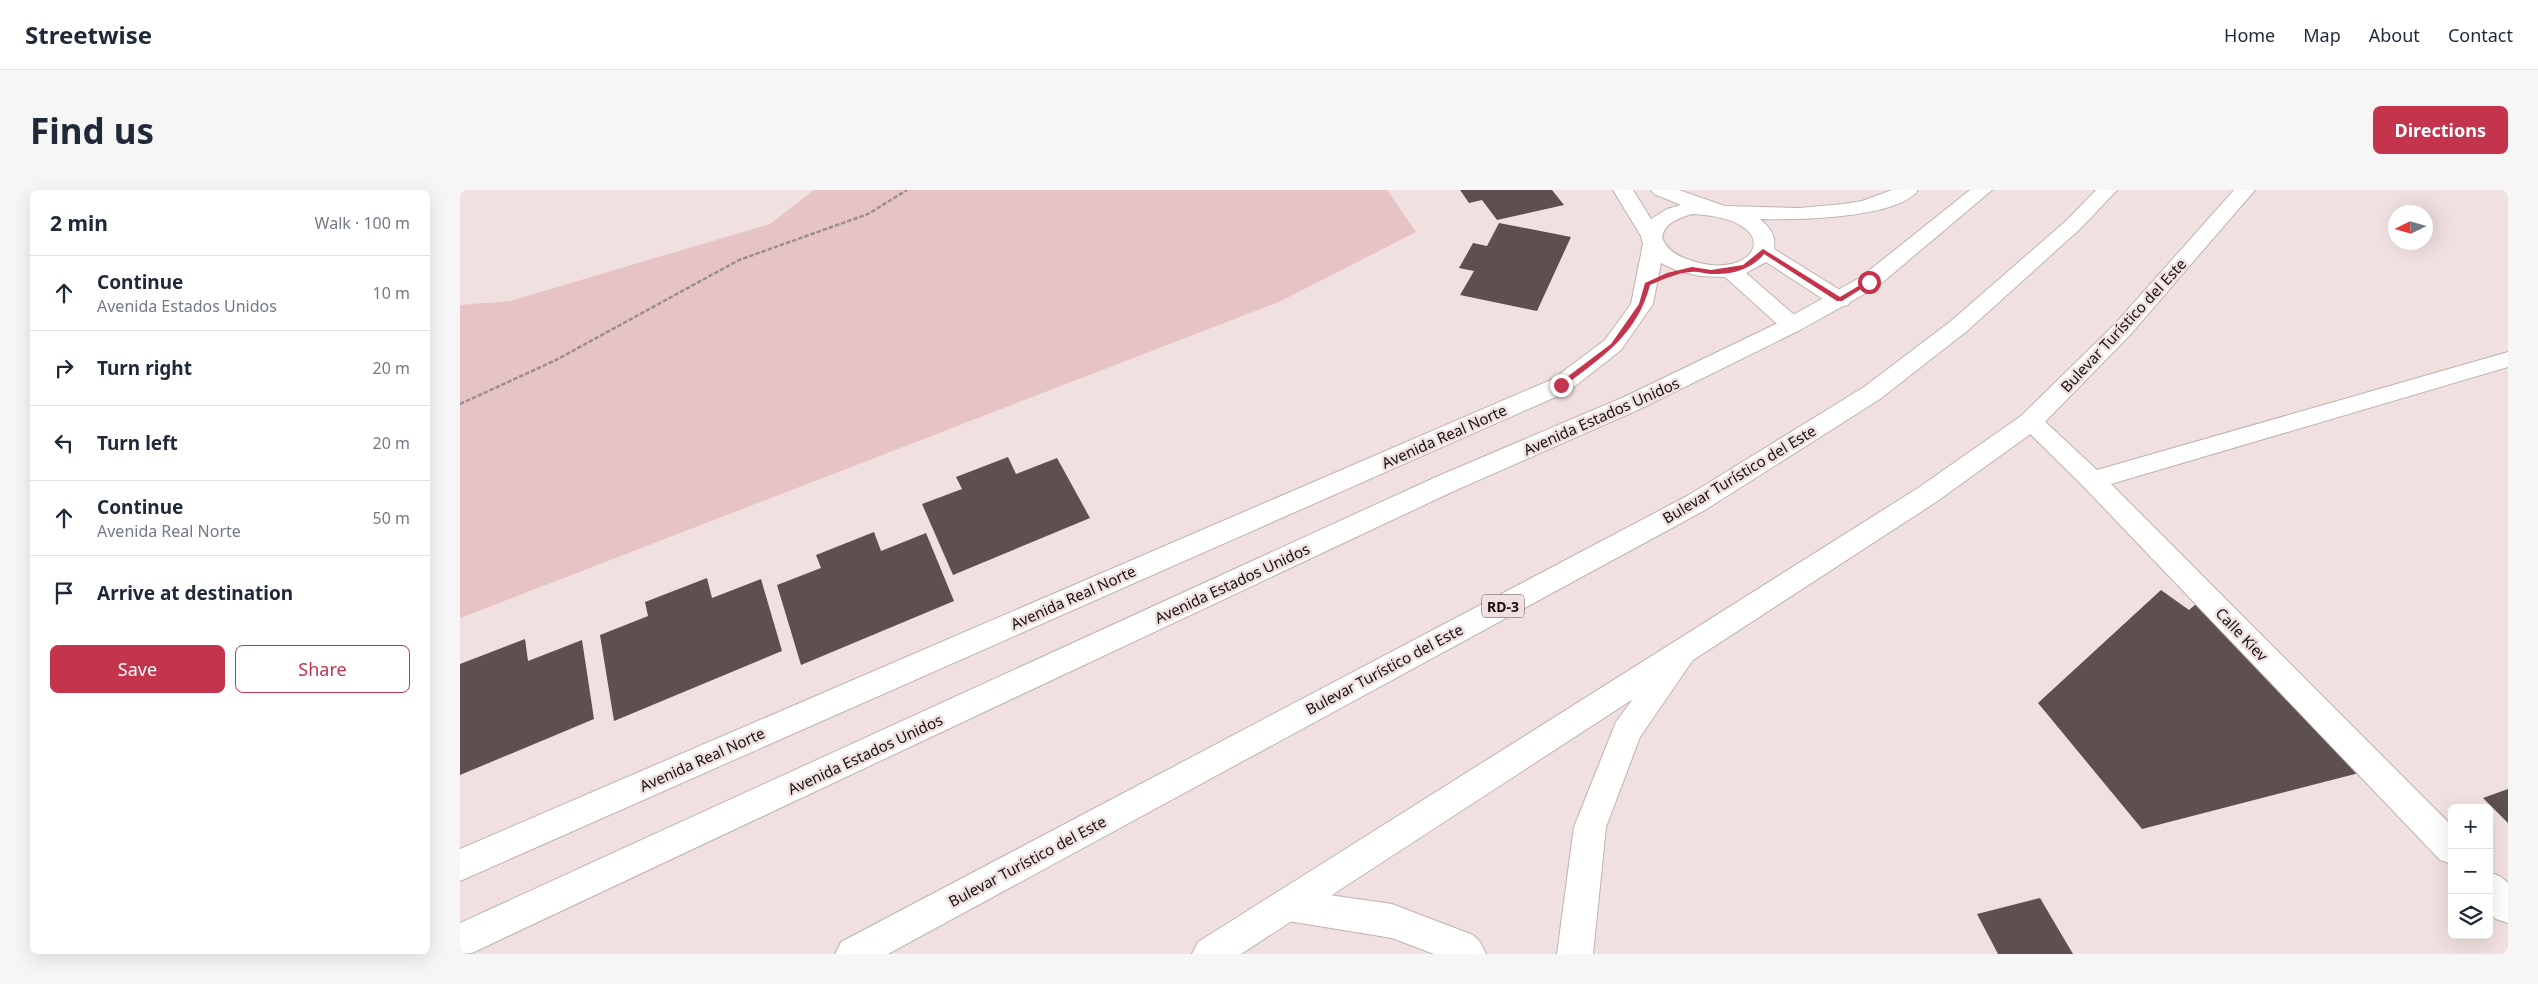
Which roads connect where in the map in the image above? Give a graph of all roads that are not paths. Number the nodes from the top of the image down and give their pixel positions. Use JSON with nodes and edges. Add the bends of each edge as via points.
{"nodes":[{"id":1,"x":1623,"y":190,"type":"edge"},
{"id":2,"x":1661,"y":190,"type":"edge"},
{"id":3,"x":1908,"y":190,"type":"edge"},
{"id":4,"x":1982,"y":190,"type":"edge"},
{"id":5,"x":2107,"y":190,"type":"edge"},
{"id":6,"x":2244,"y":190,"type":"edge"},
{"id":7,"x":1714,"y":209,"type":"junction"},
{"id":8,"x":1807,"y":213,"type":"junction"},
{"id":9,"x":1653,"y":240,"type":"junction"},
{"id":10,"x":1762,"y":241,"type":"junction"},
{"id":11,"x":1692,"y":269,"type":"junction"},
{"id":12,"x":1730,"y":271,"type":"junction"},
{"id":13,"x":1648,"y":284,"type":"junction"},
{"id":14,"x":1840,"y":300,"type":"junction"},
{"id":15,"x":1792,"y":324,"type":"junction"},
{"id":16,"x":2508,"y":359,"type":"edge"},
{"id":17,"x":2030,"y":422,"type":"junction"},
{"id":18,"x":2092,"y":480,"type":"junction"},
{"id":19,"x":1682,"y":654,"type":"junction"},
{"id":20,"x":2451,"y":849,"type":"edge"},
{"id":21,"x":460,"y":865,"type":"edge"},
{"id":22,"x":2493,"y":892,"type":"edge"},
{"id":23,"x":1288,"y":906,"type":"junction"},
{"id":24,"x":2508,"y":907,"type":"edge"},
{"id":25,"x":460,"y":942,"type":"edge"},
{"id":26,"x":853,"y":954,"type":"edge"},
{"id":27,"x":1210,"y":954,"type":"edge"},
{"id":28,"x":1468,"y":954,"type":"edge"},
{"id":29,"x":1575,"y":954,"type":"edge"}],
"edges":[{"from":1,"to":9,"type":"main road"},
{"from":2,"to":7,"type":"main road"},
{"from":3,"to":8,"type":"main road","via":[[1886,202],[1848,211]]},
{"from":4,"to":14,"type":"main road","name":"Avenida Estados Unidos","via":[[1869,282]]},
{"from":5,"to":26,"type":"main road","name":"Bulevar Turístico del Este","number":"RD-3","via":[[2074,224],[1959,326],[1872,393],[1696,502]]},
{"from":6,"to":17,"type":"main road","name":"Bulevar Turístico del Este","via":[[2122,330]]},
{"from":7,"to":8,"type":"main road"},
{"from":7,"to":9,"type":"main road","via":[[1677,211],[1664,216],[1656,224]]},
{"from":7,"to":10,"type":"main road","via":[[1748,220]]},
{"from":8,"to":10,"type":"main road","via":[[1780,220]]},
{"from":9,"to":11,"type":"main road","via":[[1661,254]]},
{"from":9,"to":13,"type":"main road","name":"Avenida Real Norte"},
{"from":10,"to":12,"type":"main road","via":[[1756,260]]},
{"from":10,"to":14,"type":"main road"},
{"from":11,"to":12,"type":"main road"},
{"from":11,"to":13,"type":"main road"},
{"from":12,"to":15,"type":"main road"},
{"from":13,"to":21,"type":"main road","name":"Avenida Real Norte","via":[[1642,304],[1614,345],[1561,385]]},
{"from":14,"to":15,"type":"main road","name":"Avenida Estados Unidos"},
{"from":15,"to":25,"type":"main road","name":"Avenida Estados Unidos","via":[[1632,404],[1445,484]]},
{"from":16,"to":18,"type":"main road"},
{"from":17,"to":18,"type":"main road","name":"Calle Kiev"},
{"from":17,"to":19,"type":"main road","name":"Bulevar Turístico del Este","via":[[1927,494]]},
{"from":18,"to":20,"type":"main road","name":"Calle Kiev"},
{"from":19,"to":23,"type":"main road","name":"Bulevar Turístico del Este"},
{"from":19,"to":29,"type":"main road","via":[[1627,731],[1590,827]]},
{"from":22,"to":24,"type":"main road"},
{"from":23,"to":27,"type":"main road","name":"Bulevar Turístico del Este"},
{"from":23,"to":28,"type":"main road","via":[[1392,921],[1461,947]]}]}
